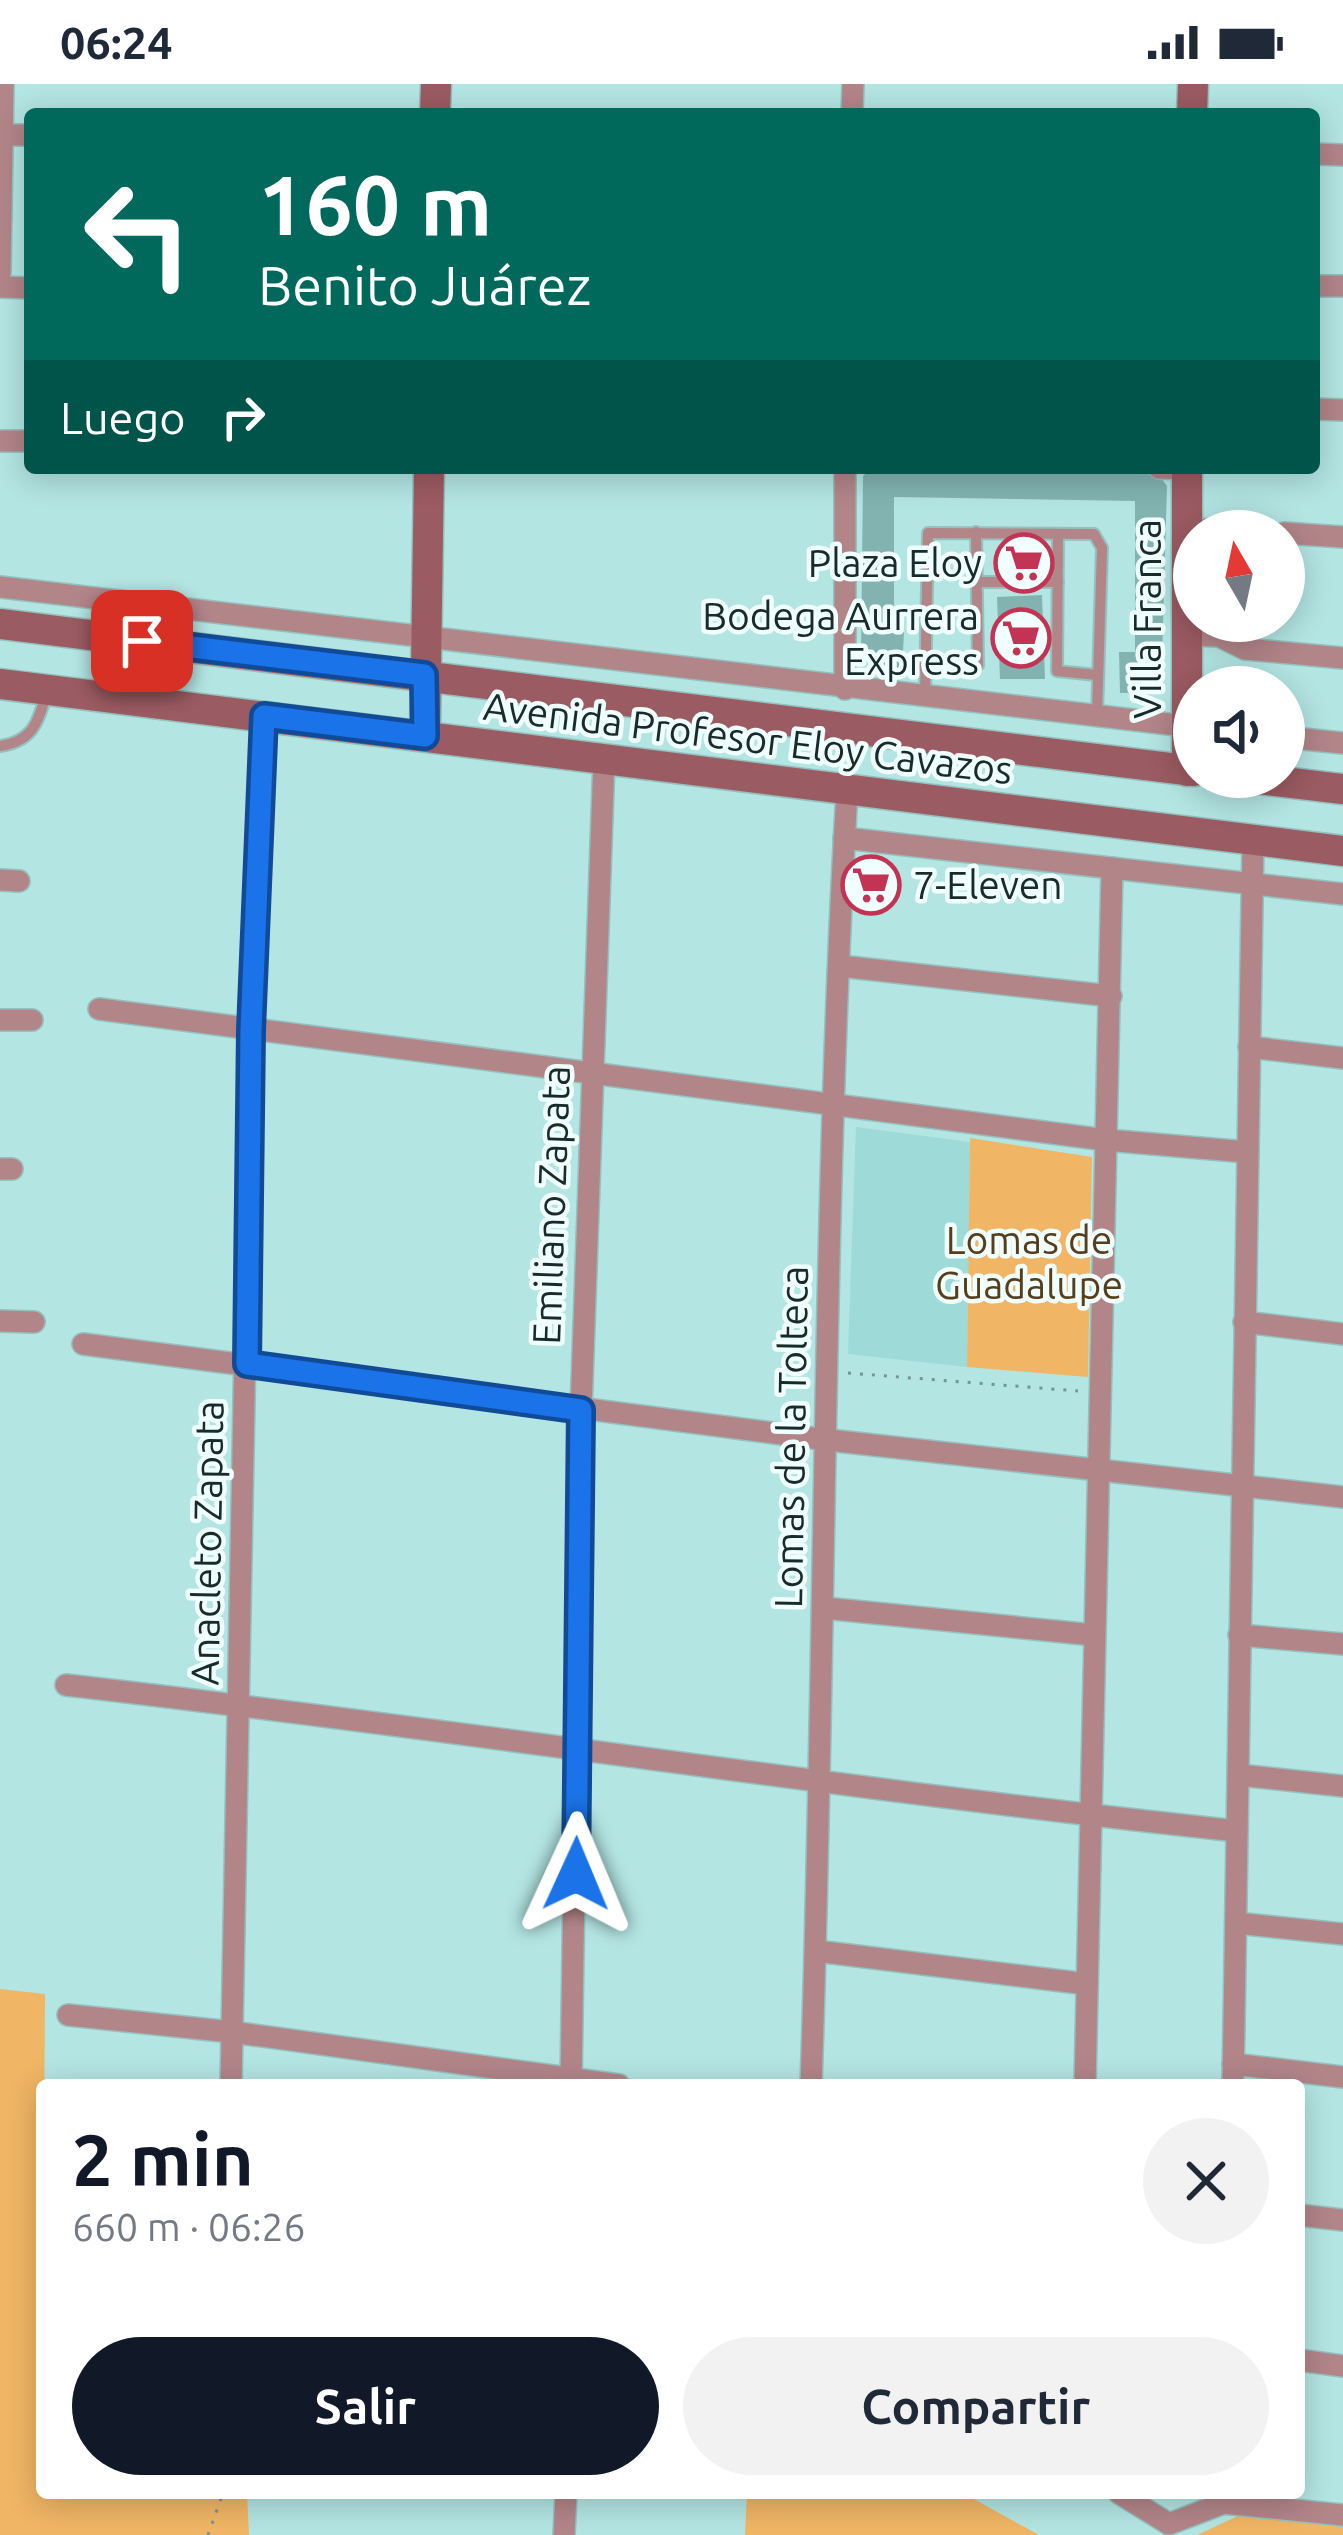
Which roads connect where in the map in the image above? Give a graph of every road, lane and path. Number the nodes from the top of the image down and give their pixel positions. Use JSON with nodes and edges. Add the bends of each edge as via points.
{"nodes":[{"id":1,"x":2,"y":84,"type":"edge"},
{"id":2,"x":2,"y":135,"type":"edge"},
{"id":3,"x":0,"y":242,"type":"edge"},
{"id":4,"x":0,"y":273,"type":"edge"},
{"id":5,"x":429,"y":474,"type":"edge"},
{"id":6,"x":845,"y":474,"type":"edge"},
{"id":7,"x":1187,"y":474,"type":"edge"},
{"id":8,"x":1186,"y":510,"type":"edge"},
{"id":9,"x":976,"y":532,"type":"junction"},
{"id":10,"x":1058,"y":534,"type":"junction"},
{"id":11,"x":1305,"y":534,"type":"edge"},
{"id":12,"x":1343,"y":537,"type":"edge"},
{"id":13,"x":979,"y":582,"type":"junction"},
{"id":14,"x":1058,"y":582,"type":"junction"},
{"id":15,"x":0,"y":587,"type":"edge"},
{"id":16,"x":0,"y":623,"type":"edge"},
{"id":17,"x":426,"y":639,"type":"junction"},
{"id":18,"x":1231,"y":642,"type":"edge"},
{"id":19,"x":1343,"y":658,"type":"edge"},
{"id":20,"x":923,"y":667,"type":"junction"},
{"id":21,"x":424,"y":675,"type":"junction"},
{"id":22,"x":1097,"y":675,"type":"junction"},
{"id":23,"x":0,"y":684,"type":"edge"},
{"id":24,"x":47,"y":689,"type":"junction"},
{"id":25,"x":845,"y":689,"type":"junction"},
{"id":26,"x":925,"y":698,"type":"junction"},
{"id":27,"x":264,"y":716,"type":"junction"},
{"id":28,"x":1096,"y":717,"type":"junction"},
{"id":29,"x":1173,"y":725,"type":"edge"},
{"id":30,"x":425,"y":736,"type":"junction"},
{"id":31,"x":1305,"y":738,"type":"edge"},
{"id":32,"x":1343,"y":742,"type":"edge"},
{"id":33,"x":0,"y":746,"type":"edge"},
{"id":34,"x":604,"y":759,"type":"junction"},
{"id":35,"x":1173,"y":769,"type":"edge"},
{"id":36,"x":1305,"y":784,"type":"edge"},
{"id":37,"x":1343,"y":789,"type":"edge"},
{"id":38,"x":847,"y":791,"type":"junction"},
{"id":39,"x":844,"y":838,"type":"junction"},
{"id":40,"x":1253,"y":841,"type":"junction"},
{"id":41,"x":1343,"y":851,"type":"edge"},
{"id":42,"x":1112,"y":868,"type":"junction"},
{"id":43,"x":1252,"y":885,"type":"junction"},
{"id":44,"x":1343,"y":894,"type":"edge"},
{"id":45,"x":840,"y":966,"type":"junction"},
{"id":46,"x":1111,"y":996,"type":"junction"},
{"id":47,"x":99,"y":1010,"type":"dead end"},
{"id":48,"x":0,"y":1020,"type":"edge"},
{"id":49,"x":32,"y":1020,"type":"dead end"},
{"id":50,"x":251,"y":1030,"type":"junction"},
{"id":51,"x":1249,"y":1047,"type":"junction"},
{"id":52,"x":1343,"y":1058,"type":"edge"},
{"id":53,"x":591,"y":1074,"type":"junction"},
{"id":54,"x":833,"y":1102,"type":"junction"},
{"id":55,"x":1106,"y":1140,"type":"junction"},
{"id":56,"x":1247,"y":1152,"type":"junction"},
{"id":57,"x":0,"y":1321,"type":"edge"},
{"id":58,"x":34,"y":1322,"type":"dead end"},
{"id":59,"x":1244,"y":1322,"type":"junction"},
{"id":60,"x":1343,"y":1334,"type":"edge"},
{"id":61,"x":83,"y":1344,"type":"dead end"},
{"id":62,"x":247,"y":1364,"type":"junction"},
{"id":63,"x":829,"y":1371,"type":"junction"},
{"id":64,"x":1099,"y":1393,"type":"junction"},
{"id":65,"x":581,"y":1410,"type":"junction"},
{"id":66,"x":828,"y":1440,"type":"junction"},
{"id":67,"x":1097,"y":1470,"type":"junction"},
{"id":68,"x":1240,"y":1483,"type":"junction"},
{"id":69,"x":1343,"y":1497,"type":"edge"},
{"id":70,"x":824,"y":1608,"type":"junction"},
{"id":71,"x":1094,"y":1635,"type":"junction"},
{"id":72,"x":1239,"y":1635,"type":"junction"},
{"id":73,"x":1343,"y":1644,"type":"edge"},
{"id":74,"x":66,"y":1685,"type":"dead end"},
{"id":75,"x":239,"y":1704,"type":"junction"},
{"id":76,"x":578,"y":1748,"type":"junction"},
{"id":77,"x":1239,"y":1775,"type":"junction"},
{"id":78,"x":822,"y":1780,"type":"junction"},
{"id":79,"x":1343,"y":1786,"type":"edge"},
{"id":80,"x":1092,"y":1817,"type":"junction"},
{"id":81,"x":1238,"y":1831,"type":"junction"},
{"id":82,"x":1236,"y":1922,"type":"junction"},
{"id":83,"x":1343,"y":1934,"type":"edge"},
{"id":84,"x":816,"y":1951,"type":"junction"},
{"id":85,"x":1087,"y":1984,"type":"junction"},
{"id":86,"x":68,"y":2015,"type":"dead end"},
{"id":87,"x":232,"y":2032,"type":"junction"},
{"id":88,"x":1233,"y":2075,"type":"edge"},
{"id":89,"x":1343,"y":2077,"type":"edge"},
{"id":90,"x":231,"y":2079,"type":"edge"},
{"id":91,"x":551,"y":2079,"type":"edge"},
{"id":92,"x":571,"y":2079,"type":"edge"},
{"id":93,"x":811,"y":2079,"type":"edge"},
{"id":94,"x":1085,"y":2079,"type":"edge"},
{"id":95,"x":1305,"y":2216,"type":"edge"},
{"id":96,"x":1343,"y":2220,"type":"edge"},
{"id":97,"x":1305,"y":2361,"type":"edge"},
{"id":98,"x":1343,"y":2366,"type":"edge"},
{"id":99,"x":221,"y":2499,"type":"edge"},
{"id":100,"x":566,"y":2499,"type":"edge"},
{"id":101,"x":1129,"y":2499,"type":"edge"},
{"id":102,"x":1222,"y":2499,"type":"edge"},
{"id":103,"x":1231,"y":2499,"type":"edge"},
{"id":104,"x":1343,"y":2515,"type":"edge"},
{"id":105,"x":208,"y":2535,"type":"edge"},
{"id":106,"x":564,"y":2535,"type":"edge"}],
"edges":[{"from":1,"to":2,"type":"street"},
{"from":2,"to":3,"type":"street"},
{"from":3,"to":4,"type":"street"},
{"from":5,"to":17,"type":"main road"},
{"from":6,"to":25,"type":"street"},
{"from":7,"to":8,"type":"main road","name":"Villa Franca"},
{"from":9,"to":10,"type":"lane"},
{"from":9,"to":13,"type":"lane"},
{"from":9,"to":20,"type":"lane","via":[[926,536]]},
{"from":10,"to":14,"type":"lane"},
{"from":10,"to":22,"type":"lane","via":[[1100,541]]},
{"from":11,"to":12,"type":"street"},
{"from":13,"to":14,"type":"lane"},
{"from":13,"to":20,"type":"lane","via":[[978,665]]},
{"from":14,"to":22,"type":"lane","via":[[1058,673]]},
{"from":15,"to":17,"type":"street","name":"Avenida Profesor Eloy Cavazos"},
{"from":16,"to":21,"type":"main road","name":"Avenida Profesor Eloy Cavazos"},
{"from":17,"to":21,"type":"main road"},
{"from":17,"to":25,"type":"street","name":"Avenida Profesor Eloy Cavazos"},
{"from":18,"to":19,"type":"street"},
{"from":20,"to":26,"type":"lane"},
{"from":21,"to":30,"type":"main road"},
{"from":21,"to":35,"type":"main road","name":"Avenida Profesor Eloy Cavazos"},
{"from":22,"to":28,"type":"lane"},
{"from":23,"to":24,"type":"main road","name":"Avenida Profesor Eloy Cavazos"},
{"from":24,"to":27,"type":"main road","name":"Avenida Profesor Eloy Cavazos"},
{"from":24,"to":33,"type":"lane","via":[[34,731]]},
{"from":25,"to":26,"type":"street","name":"Avenida Profesor Eloy Cavazos"},
{"from":26,"to":28,"type":"street","name":"Avenida Profesor Eloy Cavazos"},
{"from":27,"to":30,"type":"main road","name":"Avenida Profesor Eloy Cavazos"},
{"from":27,"to":50,"type":"street","name":"Anacleto Zapata"},
{"from":28,"to":29,"type":"street","name":"Avenida Profesor Eloy Cavazos"},
{"from":30,"to":34,"type":"main road","name":"Avenida Profesor Eloy Cavazos"},
{"from":31,"to":32,"type":"street"},
{"from":34,"to":38,"type":"main road","name":"Avenida Profesor Eloy Cavazos"},
{"from":34,"to":53,"type":"street","name":"Emiliano Zapata"},
{"from":36,"to":37,"type":"main road"},
{"from":38,"to":39,"type":"street","name":"Lomas de la Tolteca"},
{"from":38,"to":40,"type":"main road","name":"Avenida Profesor Eloy Cavazos"},
{"from":39,"to":42,"type":"street"},
{"from":39,"to":45,"type":"street","name":"Lomas de la Tolteca"},
{"from":40,"to":41,"type":"main road","name":"Avenida Profesor Eloy Cavazos"},
{"from":40,"to":43,"type":"street"},
{"from":42,"to":43,"type":"street"},
{"from":42,"to":46,"type":"street"},
{"from":43,"to":44,"type":"street"},
{"from":43,"to":51,"type":"street"},
{"from":45,"to":46,"type":"street"},
{"from":45,"to":54,"type":"street","name":"Lomas de la Tolteca"},
{"from":46,"to":55,"type":"street"},
{"from":47,"to":50,"type":"street"},
{"from":48,"to":49,"type":"street"},
{"from":50,"to":53,"type":"street"},
{"from":50,"to":62,"type":"street","name":"Anacleto Zapata"},
{"from":51,"to":52,"type":"street"},
{"from":51,"to":56,"type":"street"},
{"from":53,"to":54,"type":"street"},
{"from":53,"to":65,"type":"street","name":"Emiliano Zapata"},
{"from":54,"to":55,"type":"street"},
{"from":54,"to":63,"type":"street","name":"Lomas de la Tolteca"},
{"from":55,"to":56,"type":"street"},
{"from":55,"to":64,"type":"street"},
{"from":56,"to":59,"type":"street"},
{"from":57,"to":58,"type":"street"},
{"from":59,"to":60,"type":"street"},
{"from":59,"to":68,"type":"street"},
{"from":61,"to":62,"type":"street"},
{"from":62,"to":65,"type":"street"},
{"from":62,"to":75,"type":"street","name":"Anacleto Zapata"},
{"from":63,"to":64,"type":"path"},
{"from":63,"to":66,"type":"street","name":"Lomas de la Tolteca"},
{"from":64,"to":67,"type":"street"},
{"from":65,"to":66,"type":"street"},
{"from":65,"to":76,"type":"street","name":"Emiliano Zapata"},
{"from":66,"to":67,"type":"street"},
{"from":66,"to":70,"type":"street","name":"Lomas de la Tolteca"},
{"from":67,"to":68,"type":"street"},
{"from":67,"to":71,"type":"street"},
{"from":68,"to":69,"type":"street"},
{"from":68,"to":72,"type":"street"},
{"from":70,"to":71,"type":"street"},
{"from":70,"to":78,"type":"street","name":"Lomas de la Tolteca"},
{"from":71,"to":80,"type":"street"},
{"from":72,"to":73,"type":"street"},
{"from":72,"to":77,"type":"street"},
{"from":74,"to":75,"type":"street"},
{"from":75,"to":76,"type":"street"},
{"from":75,"to":87,"type":"street","name":"Anacleto Zapata"},
{"from":76,"to":78,"type":"street"},
{"from":76,"to":92,"type":"street","name":"Emiliano Zapata"},
{"from":77,"to":79,"type":"street"},
{"from":77,"to":81,"type":"street"},
{"from":78,"to":80,"type":"street"},
{"from":78,"to":84,"type":"street","name":"Lomas de la Tolteca"},
{"from":80,"to":81,"type":"street"},
{"from":80,"to":85,"type":"street"},
{"from":81,"to":82,"type":"street"},
{"from":82,"to":83,"type":"street"},
{"from":82,"to":88,"type":"street"},
{"from":84,"to":85,"type":"street"},
{"from":84,"to":93,"type":"street","name":"Lomas de la Tolteca"},
{"from":85,"to":94,"type":"street"},
{"from":86,"to":87,"type":"street"},
{"from":87,"to":90,"type":"street","name":"Anacleto Zapata"},
{"from":87,"to":91,"type":"street"},
{"from":88,"to":89,"type":"street"},
{"from":95,"to":96,"type":"street"},
{"from":97,"to":98,"type":"street"},
{"from":99,"to":105,"type":"path"},
{"from":100,"to":106,"type":"street"},
{"from":101,"to":102,"type":"street","via":[[1169,2524]]},
{"from":103,"to":104,"type":"street"}]}
